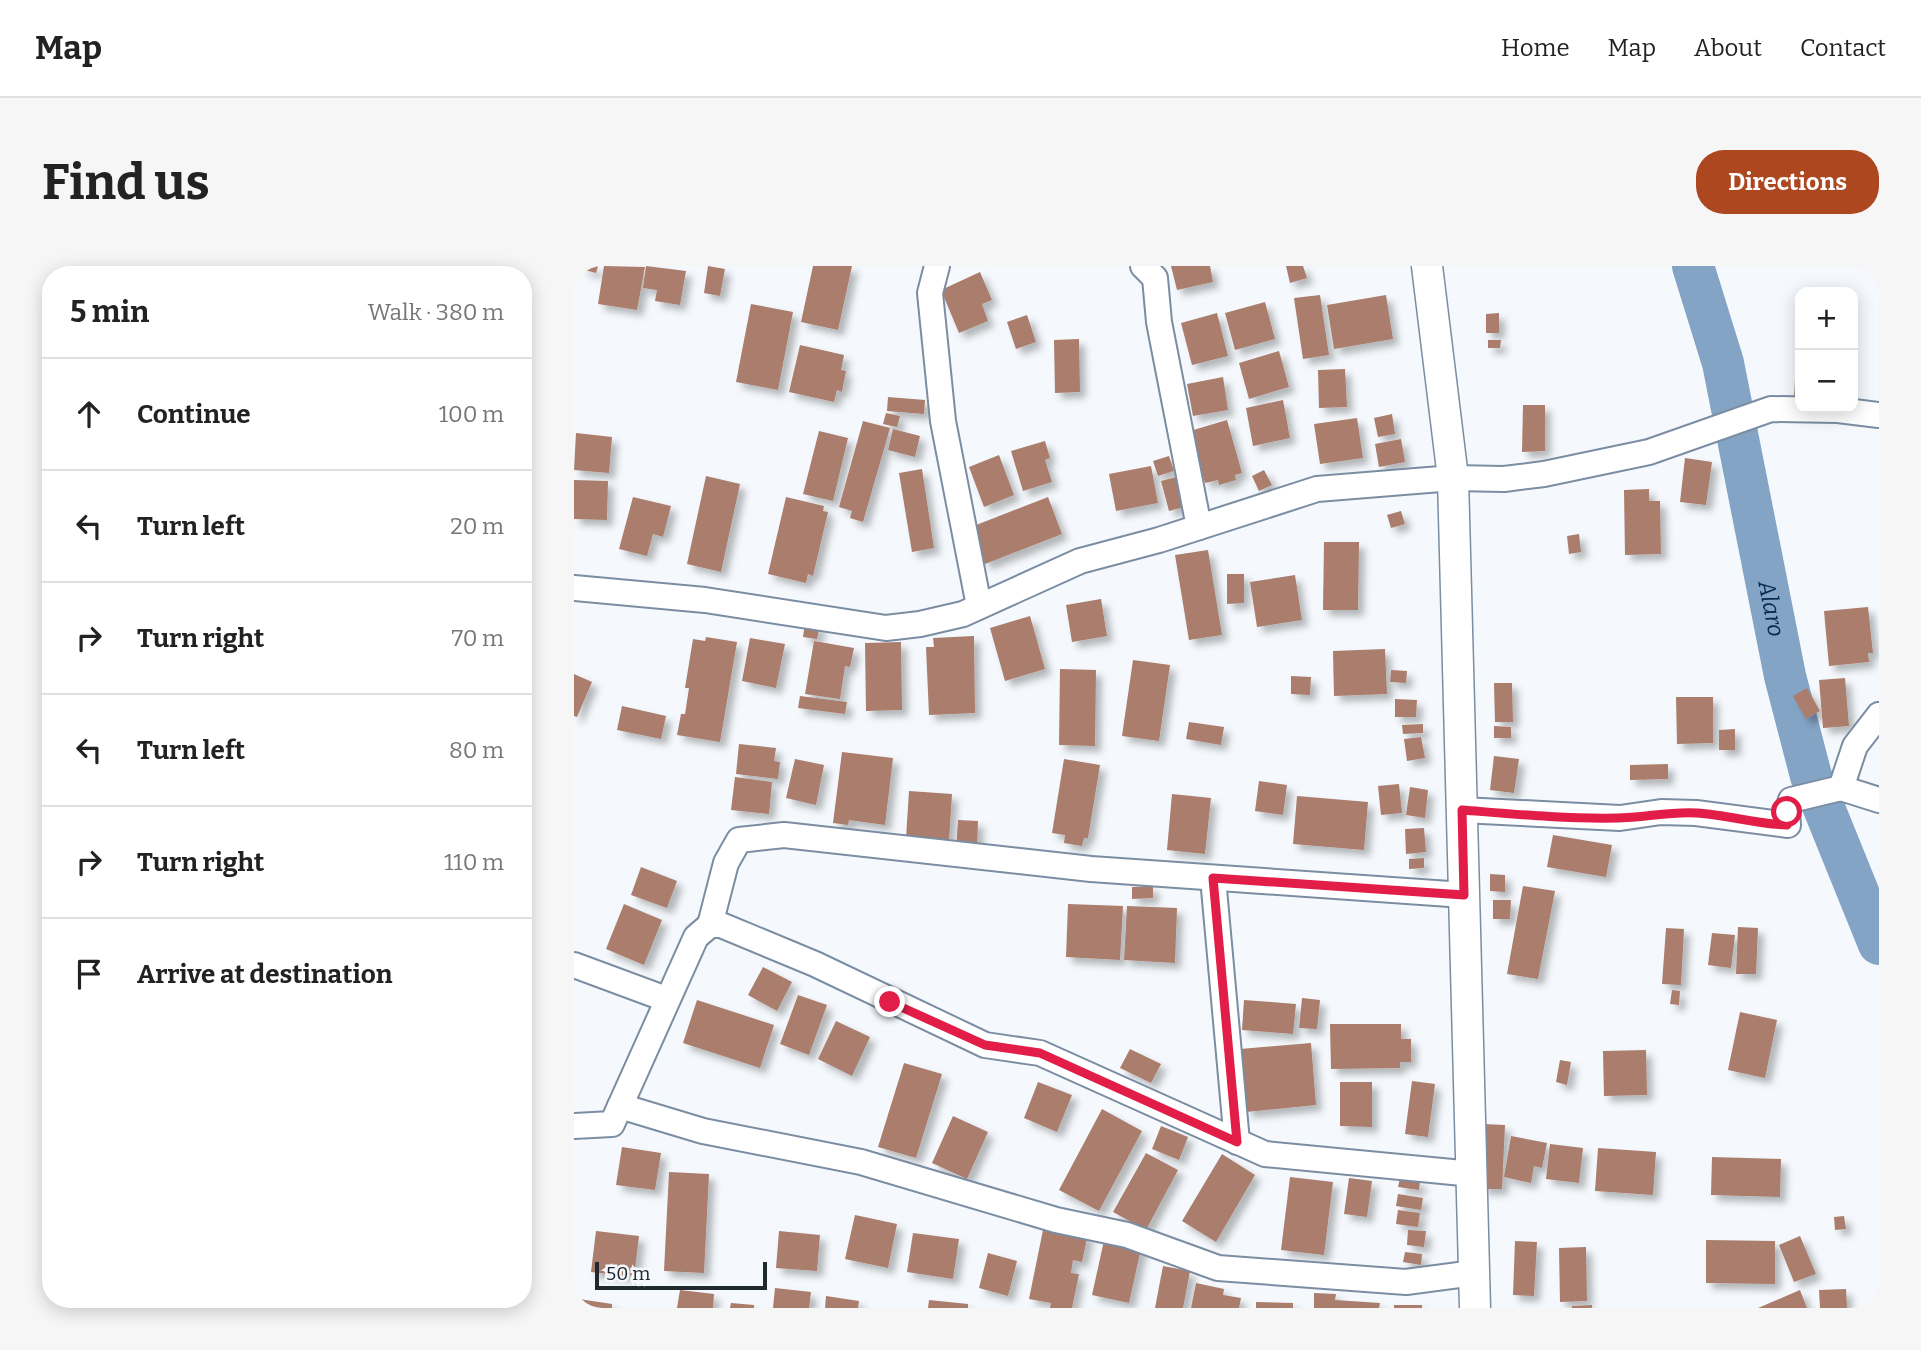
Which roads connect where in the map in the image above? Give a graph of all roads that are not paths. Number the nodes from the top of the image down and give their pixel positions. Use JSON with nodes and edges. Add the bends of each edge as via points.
{"nodes":[{"id":1,"x":937,"y":266,"type":"edge"},
{"id":2,"x":1143,"y":266,"type":"edge"},
{"id":3,"x":1427,"y":266,"type":"edge"},
{"id":4,"x":1879,"y":415,"type":"edge"},
{"id":5,"x":1453,"y":478,"type":"junction"},
{"id":6,"x":1199,"y":527,"type":"junction"},
{"id":7,"x":574,"y":588,"type":"edge"},
{"id":8,"x":979,"y":606,"type":"junction"},
{"id":9,"x":1879,"y":715,"type":"edge"},
{"id":10,"x":1841,"y":788,"type":"junction"},
{"id":11,"x":1879,"y":800,"type":"edge"},
{"id":12,"x":1462,"y":810,"type":"junction"},
{"id":13,"x":1213,"y":878,"type":"junction"},
{"id":14,"x":1464,"y":895,"type":"junction"},
{"id":15,"x":710,"y":925,"type":"junction"},
{"id":16,"x":574,"y":965,"type":"edge"},
{"id":17,"x":666,"y":999,"type":"junction"},
{"id":18,"x":620,"y":1106,"type":"junction"},
{"id":19,"x":574,"y":1126,"type":"edge"},
{"id":20,"x":1237,"y":1142,"type":"junction"},
{"id":21,"x":1473,"y":1174,"type":"junction"},
{"id":22,"x":1474,"y":1273,"type":"junction"},
{"id":23,"x":1475,"y":1308,"type":"edge"}],
"edges":[{"from":1,"to":8,"type":"street","via":[[930,293],[943,421]]},
{"from":2,"to":6,"type":"street","via":[[1156,278],[1159,322]]},
{"from":3,"to":5,"type":"street"},
{"from":4,"to":5,"type":"street","via":[[1771,409],[1649,452],[1544,474]]},
{"from":5,"to":6,"type":"street","via":[[1317,489]]},
{"from":5,"to":12,"type":"street"},
{"from":6,"to":8,"type":"street","via":[[1080,561]]},
{"from":7,"to":8,"type":"street","via":[[705,600],[886,628],[931,622]]},
{"from":9,"to":10,"type":"street","via":[[1855,746]]},
{"from":10,"to":11,"type":"street"},
{"from":10,"to":12,"type":"street","via":[[1791,800],[1787,825],[1696,813],[1620,818]]},
{"from":12,"to":14,"type":"street"},
{"from":13,"to":14,"type":"street"},
{"from":13,"to":15,"type":"street","via":[[784,835],[739,840],[726,863]]},
{"from":13,"to":20,"type":"street"},
{"from":14,"to":21,"type":"street"},
{"from":15,"to":17,"type":"street","via":[[696,937]]},
{"from":15,"to":20,"type":"street","via":[[721,925],[815,964],[985,1045],[1040,1053]]},
{"from":16,"to":17,"type":"street"},
{"from":17,"to":18,"type":"street"},
{"from":18,"to":19,"type":"street","via":[[612,1124]]},
{"from":18,"to":22,"type":"street","via":[[703,1130],[861,1162],[1056,1220],[1127,1236],[1218,1268],[1406,1282]]},
{"from":20,"to":21,"type":"street","via":[[1265,1154]]},
{"from":21,"to":22,"type":"street"},
{"from":22,"to":23,"type":"street"}]}
